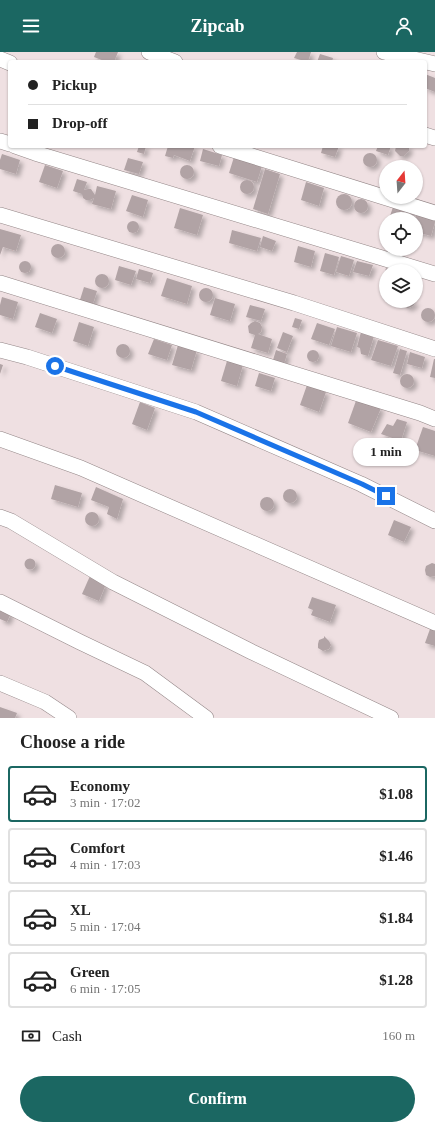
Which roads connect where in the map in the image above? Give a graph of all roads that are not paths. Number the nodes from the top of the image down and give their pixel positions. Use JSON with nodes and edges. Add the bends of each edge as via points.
{"nodes":[{"id":1,"x":149,"y":52,"type":"edge"},
{"id":2,"x":384,"y":52,"type":"edge"},
{"id":3,"x":169,"y":60,"type":"edge"},
{"id":4,"x":418,"y":60,"type":"edge"},
{"id":5,"x":20,"y":148,"type":"edge"},
{"id":6,"x":226,"y":148,"type":"edge"},
{"id":7,"x":435,"y":213,"type":"edge"},
{"id":8,"x":0,"y":215,"type":"edge"},
{"id":9,"x":435,"y":274,"type":"edge"},
{"id":10,"x":0,"y":283,"type":"edge"},
{"id":11,"x":435,"y":348,"type":"edge"},
{"id":12,"x":0,"y":350,"type":"edge"},
{"id":13,"x":435,"y":419,"type":"edge"},
{"id":14,"x":0,"y":439,"type":"edge"},
{"id":15,"x":0,"y":517,"type":"edge"},
{"id":16,"x":435,"y":521,"type":"edge"},
{"id":17,"x":0,"y":602,"type":"edge"},
{"id":18,"x":435,"y":623,"type":"edge"},
{"id":19,"x":0,"y":683,"type":"edge"},
{"id":20,"x":69,"y":718,"type":"edge"},
{"id":21,"x":206,"y":718,"type":"edge"},
{"id":22,"x":391,"y":718,"type":"edge"}],
"edges":[{"from":1,"to":3,"type":"street"},
{"from":2,"to":4,"type":"street"},
{"from":5,"to":9,"type":"street"},
{"from":6,"to":7,"type":"street"},
{"from":8,"to":11,"type":"street"},
{"from":10,"to":13,"type":"street"},
{"from":12,"to":16,"type":"street","via":[[196,412],[362,484]]},
{"from":14,"to":18,"type":"street","via":[[81,468]]},
{"from":15,"to":22,"type":"street","via":[[11,521],[113,582]]},
{"from":17,"to":21,"type":"street","via":[[145,673]]},
{"from":19,"to":20,"type":"street","via":[[45,702]]}]}
